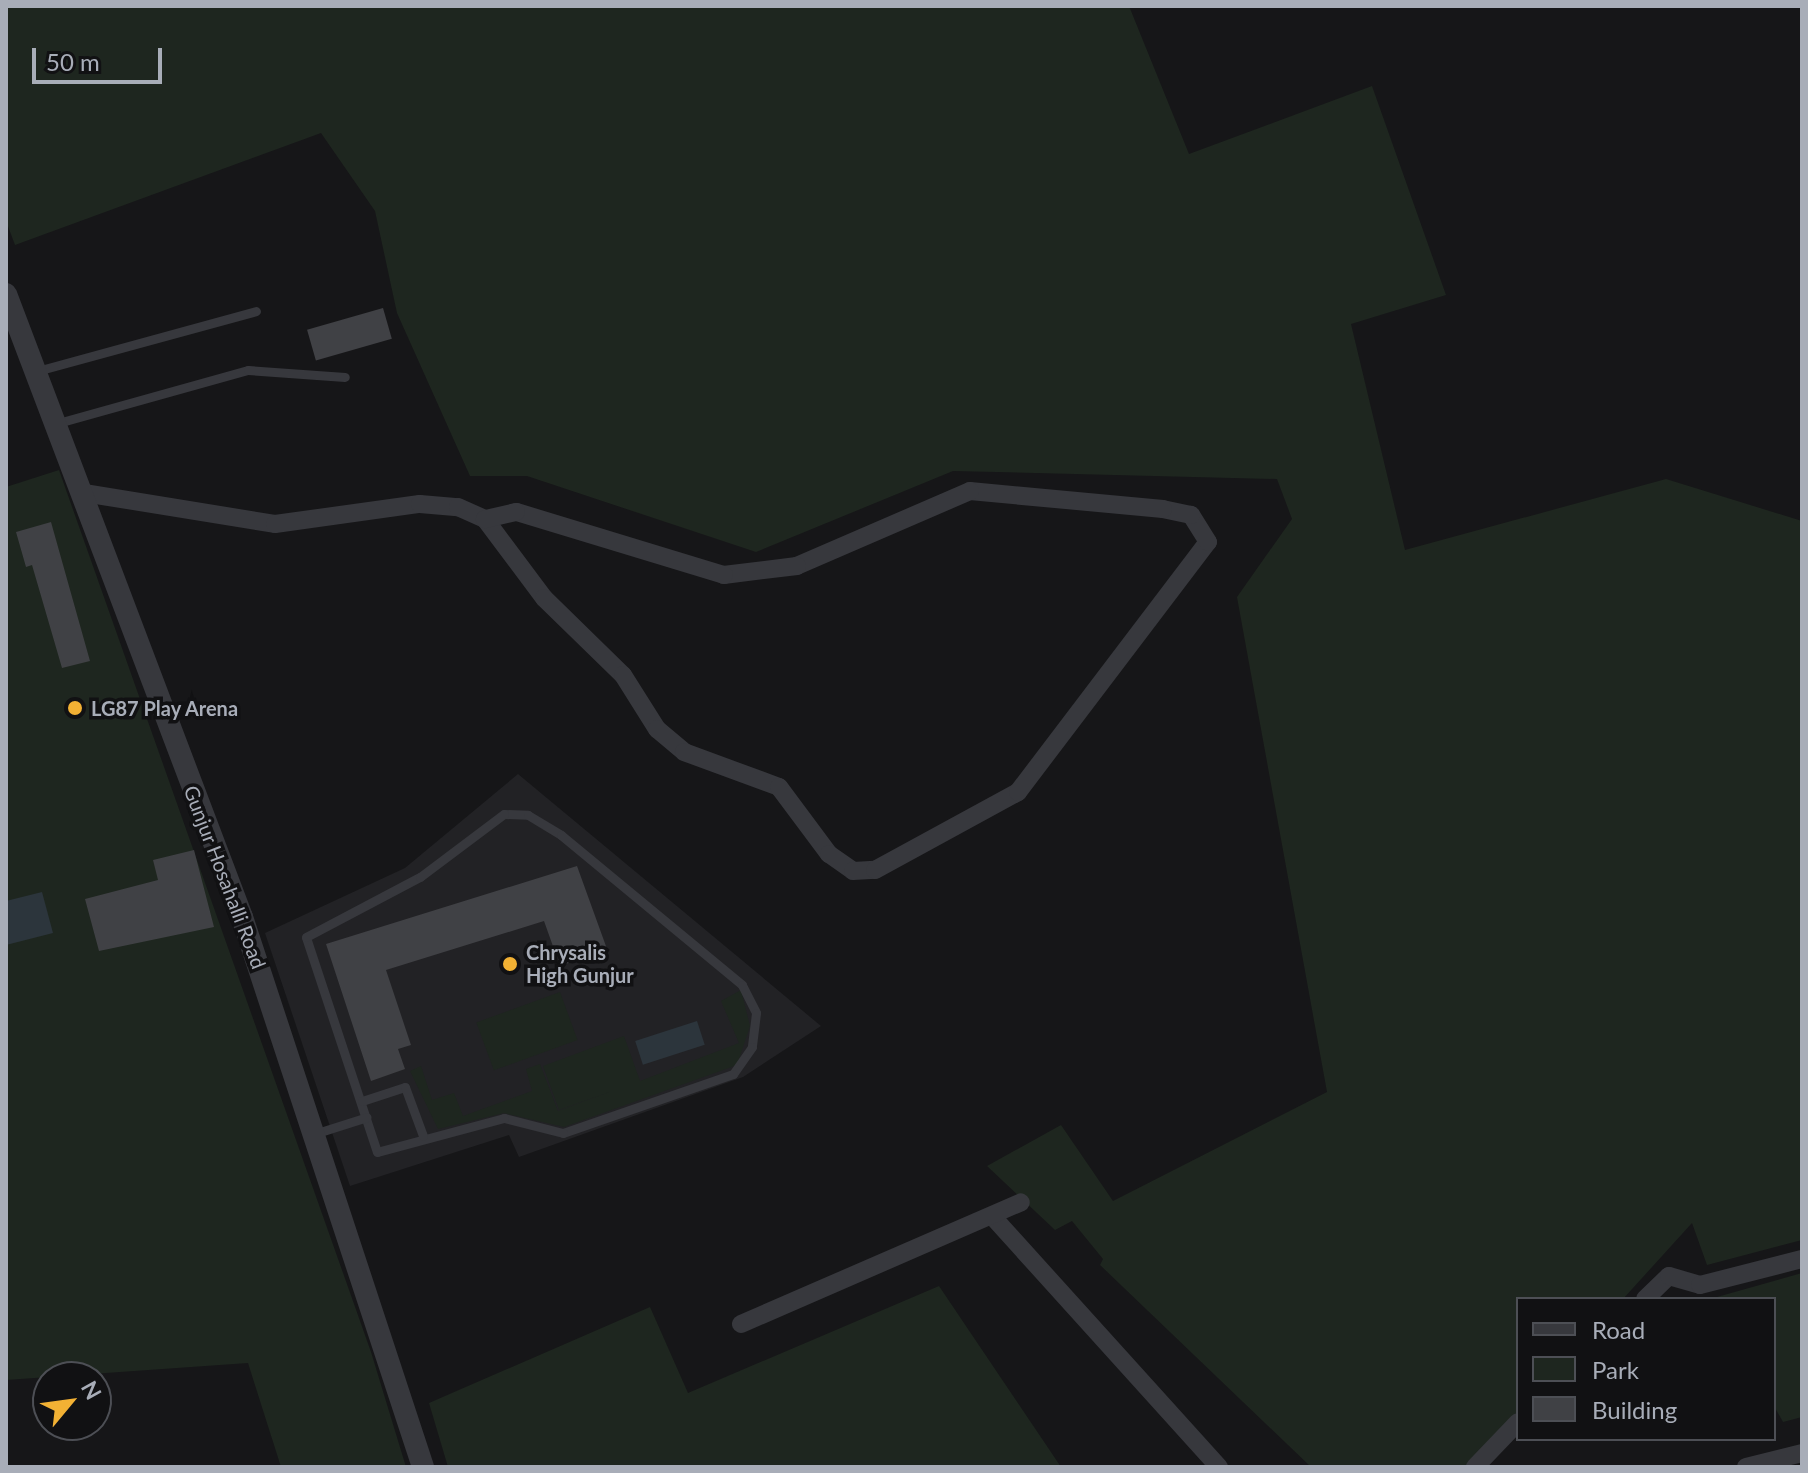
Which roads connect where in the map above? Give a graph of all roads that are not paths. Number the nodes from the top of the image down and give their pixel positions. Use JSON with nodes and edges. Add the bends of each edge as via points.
{"nodes":[{"id":1,"x":6,"y":294,"type":"edge"},
{"id":2,"x":256,"y":311,"type":"dead end"},
{"id":3,"x":37,"y":371,"type":"junction"},
{"id":4,"x":345,"y":377,"type":"dead end"},
{"id":5,"x":58,"y":423,"type":"junction"},
{"id":6,"x":84,"y":493,"type":"junction"},
{"id":7,"x":485,"y":519,"type":"junction"},
{"id":8,"x":362,"y":1101,"type":"junction"},
{"id":9,"x":367,"y":1117,"type":"junction"},
{"id":10,"x":317,"y":1133,"type":"junction"},
{"id":11,"x":423,"y":1136,"type":"junction"},
{"id":12,"x":1021,"y":1202,"type":"dead end"},
{"id":13,"x":993,"y":1217,"type":"junction"},
{"id":14,"x":1802,"y":1259,"type":"edge"},
{"id":15,"x":1647,"y":1297,"type":"edge"},
{"id":16,"x":741,"y":1324,"type":"dead end"},
{"id":17,"x":1516,"y":1424,"type":"edge"},
{"id":18,"x":1802,"y":1453,"type":"edge"},
{"id":19,"x":423,"y":1467,"type":"edge"},
{"id":20,"x":1219,"y":1467,"type":"edge"},
{"id":21,"x":1475,"y":1467,"type":"edge"},
{"id":22,"x":1746,"y":1467,"type":"edge"}],
"edges":[{"from":1,"to":3,"type":"street","name":"Gunjur Hosahalli Road"},
{"from":2,"to":3,"type":"lane"},
{"from":3,"to":5,"type":"street","name":"Gunjur Hosahalli Road"},
{"from":4,"to":5,"type":"lane","via":[[280,367],[248,370]]},
{"from":5,"to":6,"type":"street","name":"Gunjur Hosahalli Road"},
{"from":6,"to":7,"type":"street","via":[[275,524],[420,504],[458,507]]},
{"from":6,"to":10,"type":"street","name":"Gunjur Hosahalli Road"},
{"from":7,"to":7,"type":"street","via":[[544,598],[623,675],[657,729],[684,752],[779,787],[829,854],[853,871],[875,870],[1018,792],[1208,542],[1191,515],[970,491],[797,566],[724,575],[516,512]]},
{"from":8,"to":9,"type":"lane"},
{"from":8,"to":11,"type":"lane","via":[[405,1087]]},
{"from":8,"to":11,"type":"lane","via":[[306,937],[420,877],[504,814],[528,815],[561,835],[751,998],[756,1031],[746,1063],[733,1074],[563,1133],[504,1118]]},
{"from":9,"to":10,"type":"lane"},
{"from":9,"to":11,"type":"lane","via":[[377,1152]]},
{"from":10,"to":19,"type":"street","name":"Gunjur Hosahalli Road"},
{"from":12,"to":13,"type":"street"},
{"from":13,"to":16,"type":"street"},
{"from":13,"to":20,"type":"street"},
{"from":14,"to":15,"type":"street","via":[[1700,1285],[1669,1276]]},
{"from":17,"to":21,"type":"street"},
{"from":18,"to":22,"type":"street"}]}
